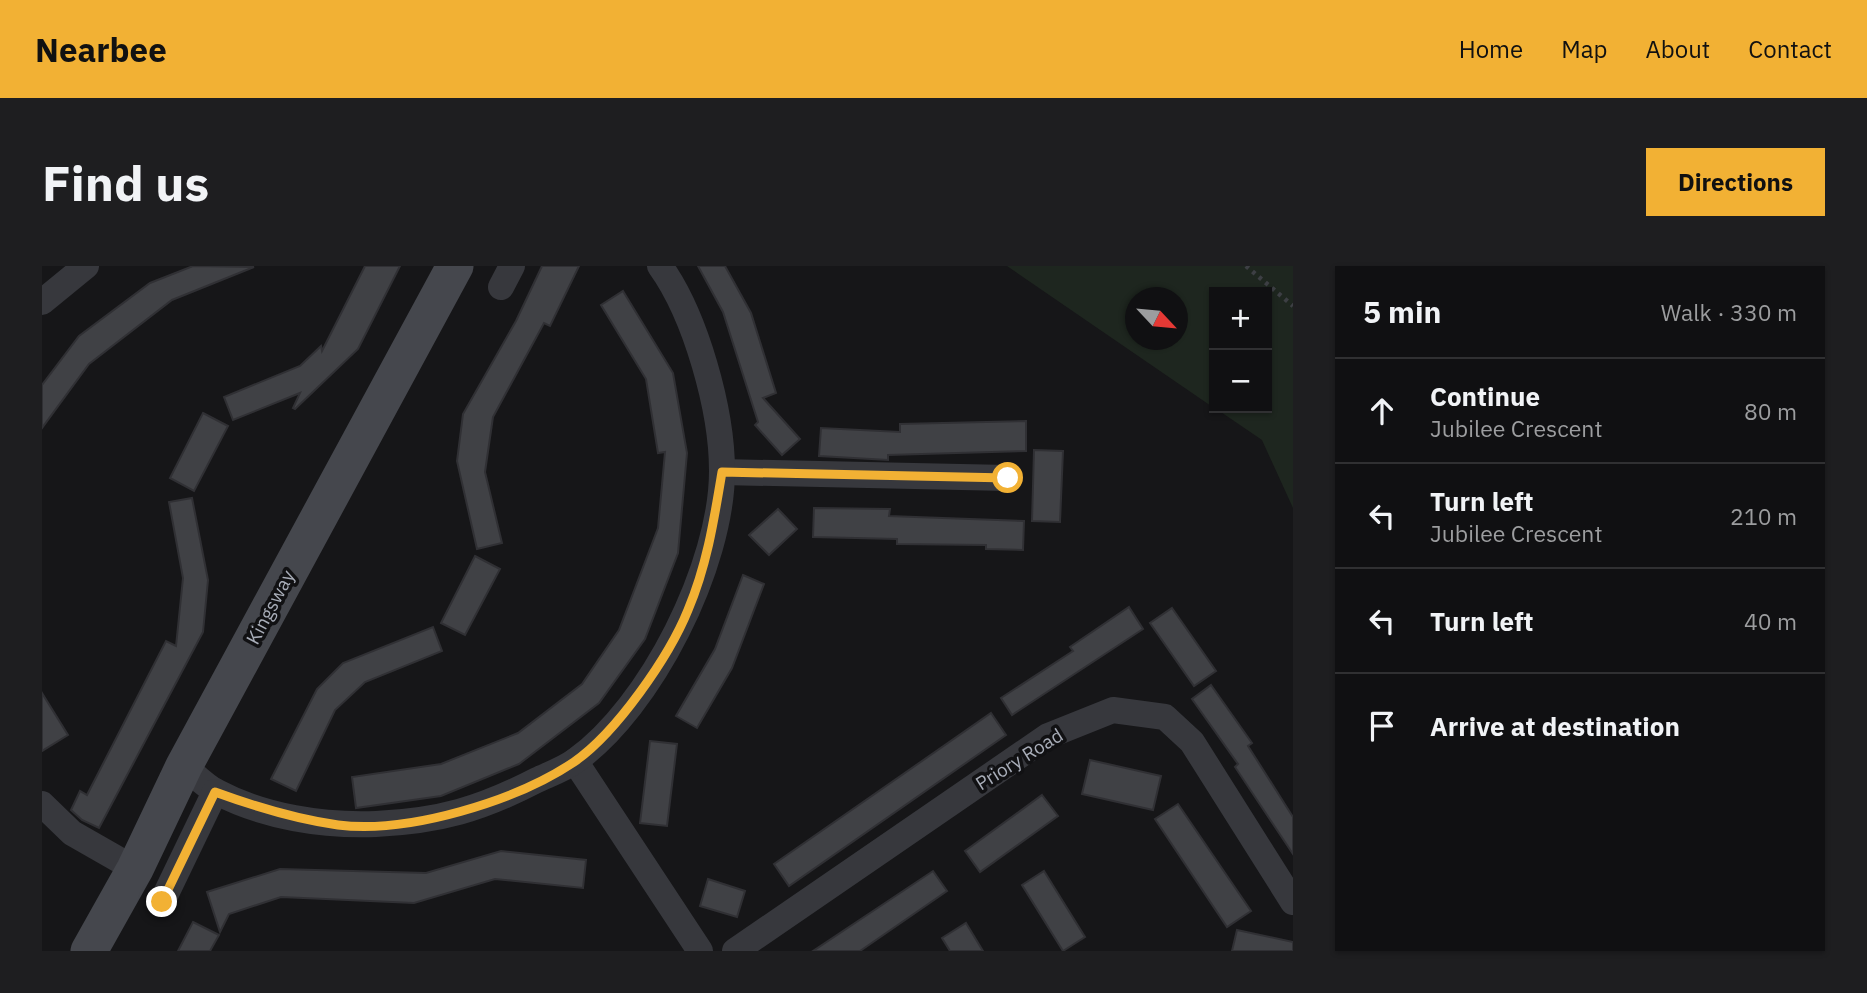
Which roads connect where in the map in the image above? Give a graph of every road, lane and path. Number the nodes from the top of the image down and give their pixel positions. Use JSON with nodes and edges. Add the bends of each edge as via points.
{"nodes":[{"id":1,"x":86,"y":266,"type":"edge"},
{"id":2,"x":455,"y":266,"type":"edge"},
{"id":3,"x":660,"y":266,"type":"edge"},
{"id":4,"x":1246,"y":266,"type":"edge"},
{"id":5,"x":42,"y":302,"type":"edge"},
{"id":6,"x":1293,"y":306,"type":"edge"},
{"id":7,"x":722,"y":472,"type":"junction"},
{"id":8,"x":1008,"y":478,"type":"dead end"},
{"id":9,"x":575,"y":761,"type":"junction"},
{"id":10,"x":184,"y":766,"type":"junction"},
{"id":11,"x":215,"y":792,"type":"junction"},
{"id":12,"x":42,"y":804,"type":"edge"},
{"id":13,"x":135,"y":869,"type":"junction"},
{"id":14,"x":162,"y":902,"type":"dead end"},
{"id":15,"x":1293,"y":902,"type":"edge"},
{"id":16,"x":89,"y":951,"type":"edge"},
{"id":17,"x":700,"y":951,"type":"edge"},
{"id":18,"x":735,"y":951,"type":"edge"}],
"edges":[{"from":1,"to":5,"type":"street"},
{"from":2,"to":10,"type":"street","name":"Kingsway"},
{"from":3,"to":7,"type":"street","via":[[695,332],[712,393]]},
{"from":4,"to":6,"type":"path"},
{"from":7,"to":8,"type":"street"},
{"from":7,"to":9,"type":"street","via":[[710,546],[687,612],[647,682],[614,724]]},
{"from":9,"to":11,"type":"street","via":[[489,805],[416,822],[341,825],[270,813]]},
{"from":9,"to":17,"type":"street"},
{"from":10,"to":11,"type":"street"},
{"from":10,"to":13,"type":"street","name":"Kingsway"},
{"from":11,"to":14,"type":"street"},
{"from":12,"to":13,"type":"street","via":[[72,833]]},
{"from":13,"to":16,"type":"street","name":"Kingsway"},
{"from":15,"to":18,"type":"street","name":"Priory Road","via":[[1192,742],[1165,717],[1113,710],[1048,736]]}]}
